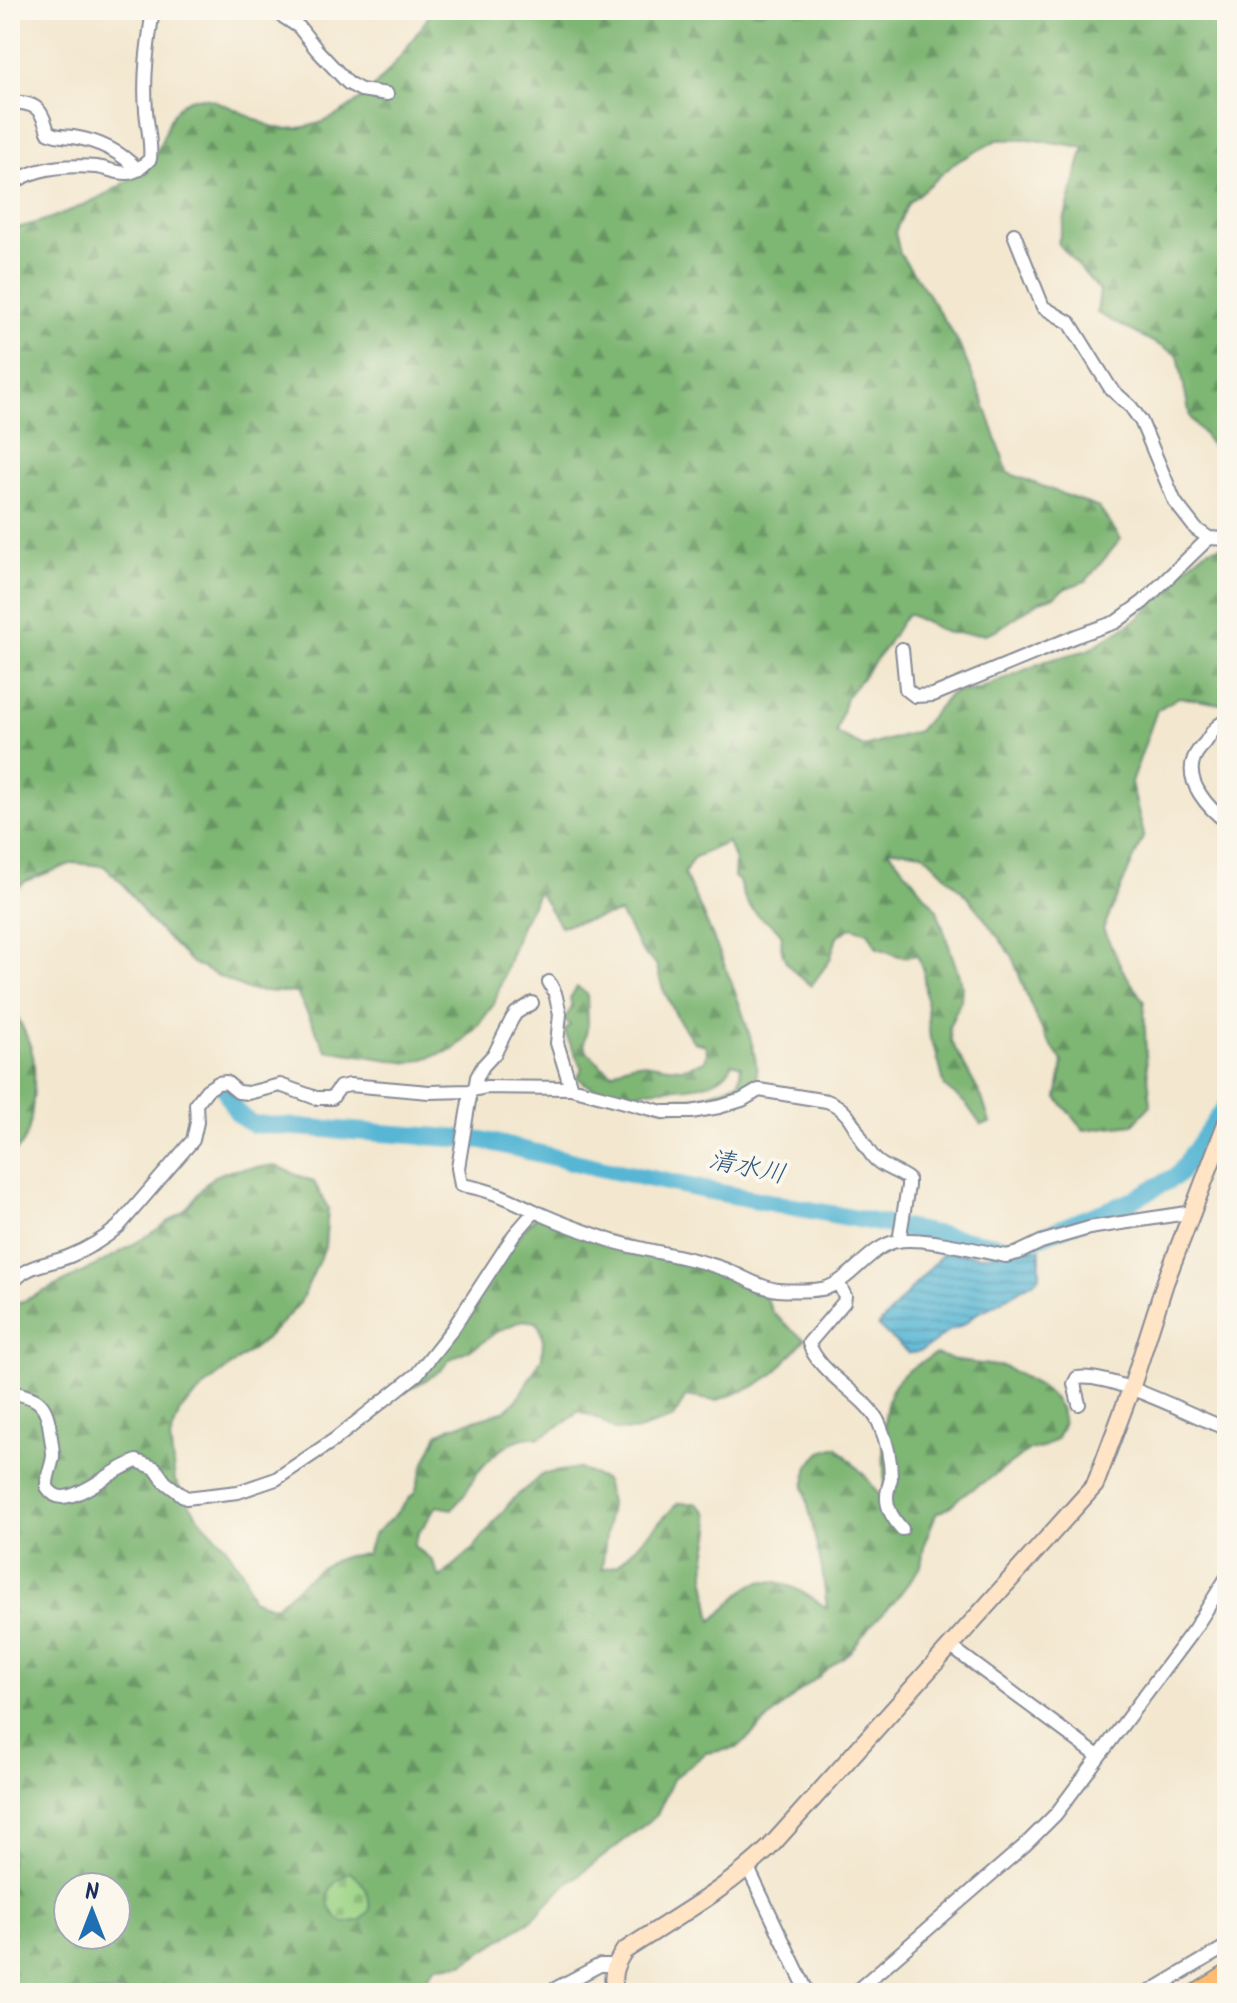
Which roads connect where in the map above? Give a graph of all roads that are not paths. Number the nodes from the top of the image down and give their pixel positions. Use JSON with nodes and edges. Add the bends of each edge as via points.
{"nodes":[{"id":1,"x":153,"y":10,"type":"edge"},
{"id":2,"x":273,"y":10,"type":"edge"},
{"id":3,"x":387,"y":94,"type":"dead end"},
{"id":4,"x":10,"y":102,"type":"edge"},
{"id":5,"x":138,"y":170,"type":"junction"},
{"id":6,"x":10,"y":186,"type":"edge"},
{"id":7,"x":1014,"y":234,"type":"dead end"},
{"id":8,"x":1209,"y":538,"type":"junction"},
{"id":9,"x":1227,"y":539,"type":"edge"},
{"id":10,"x":902,"y":649,"type":"dead end"},
{"id":11,"x":1227,"y":721,"type":"edge"},
{"id":12,"x":1227,"y":822,"type":"edge"},
{"id":13,"x":549,"y":982,"type":"dead end"},
{"id":14,"x":532,"y":1003,"type":"dead end"},
{"id":15,"x":571,"y":1088,"type":"junction"},
{"id":16,"x":472,"y":1090,"type":"junction"},
{"id":17,"x":1227,"y":1121,"type":"edge"},
{"id":18,"x":535,"y":1211,"type":"junction"},
{"id":19,"x":1193,"y":1212,"type":"junction"},
{"id":20,"x":899,"y":1241,"type":"junction"},
{"id":21,"x":838,"y":1282,"type":"junction"},
{"id":22,"x":10,"y":1287,"type":"edge"},
{"id":23,"x":1131,"y":1389,"type":"junction"},
{"id":24,"x":10,"y":1392,"type":"edge"},
{"id":25,"x":1079,"y":1404,"type":"dead end"},
{"id":26,"x":1227,"y":1429,"type":"edge"},
{"id":27,"x":902,"y":1529,"type":"dead end"},
{"id":28,"x":1227,"y":1577,"type":"edge"},
{"id":29,"x":950,"y":1646,"type":"junction"},
{"id":30,"x":1098,"y":1756,"type":"junction"},
{"id":31,"x":748,"y":1868,"type":"junction"},
{"id":32,"x":1227,"y":1946,"type":"edge"},
{"id":33,"x":614,"y":1965,"type":"junction"},
{"id":34,"x":1227,"y":1975,"type":"edge"},
{"id":35,"x":547,"y":1993,"type":"edge"},
{"id":36,"x":615,"y":1993,"type":"edge"},
{"id":37,"x":808,"y":1993,"type":"edge"},
{"id":38,"x":854,"y":1993,"type":"edge"},
{"id":39,"x":1148,"y":1993,"type":"edge"},
{"id":40,"x":1198,"y":1993,"type":"edge"}],
"edges":[{"from":1,"to":5,"type":"street","via":[[146,62],[151,151]]},
{"from":2,"to":3,"type":"street","via":[[299,27],[348,83]]},
{"from":4,"to":5,"type":"street","via":[[36,106],[54,136],[102,144]]},
{"from":5,"to":6,"type":"street","via":[[47,169]]},
{"from":7,"to":8,"type":"street","via":[[1043,307],[1070,323],[1111,389],[1131,407],[1175,502]]},
{"from":8,"to":9,"type":"street"},
{"from":8,"to":10,"type":"street","via":[[1116,622],[933,695],[915,696],[906,689]]},
{"from":11,"to":12,"type":"street","via":[[1194,758],[1192,777],[1200,794]]},
{"from":13,"to":15,"type":"street","via":[[560,1014],[557,1043]]},
{"from":14,"to":16,"type":"street","via":[[516,1013]]},
{"from":15,"to":16,"type":"street"},
{"from":15,"to":20,"type":"street","via":[[663,1112],[719,1107],[759,1090],[837,1105],[876,1160],[908,1179]]},
{"from":16,"to":18,"type":"street","via":[[458,1168],[461,1185]]},
{"from":16,"to":22,"type":"street","via":[[350,1085],[340,1087],[332,1098],[316,1098],[280,1085],[248,1093],[218,1083],[196,1104],[193,1140],[118,1227],[71,1256],[24,1271]]},
{"from":17,"to":19,"type":"street"},
{"from":18,"to":21,"type":"street","via":[[612,1241],[721,1268],[766,1288],[825,1288]]},
{"from":18,"to":24,"type":"street","via":[[417,1374],[334,1440],[276,1479],[250,1488],[186,1498],[155,1468],[137,1461],[81,1491],[57,1497],[47,1487],[53,1456],[44,1406],[31,1396]]},
{"from":19,"to":20,"type":"street","via":[[1089,1228],[1006,1256]]},
{"from":19,"to":23,"type":"street"},
{"from":20,"to":21,"type":"street","via":[[872,1254]]},
{"from":21,"to":27,"type":"street","via":[[844,1302],[809,1343],[811,1351],[874,1413],[891,1473],[887,1501]]},
{"from":23,"to":25,"type":"street","via":[[1077,1378]]},
{"from":23,"to":26,"type":"street"},
{"from":23,"to":29,"type":"street","via":[[1095,1485]]},
{"from":28,"to":30,"type":"street"},
{"from":29,"to":30,"type":"street"},
{"from":29,"to":31,"type":"street"},
{"from":30,"to":38,"type":"street","via":[[1056,1814],[1025,1845]]},
{"from":31,"to":33,"type":"street","via":[[624,1951]]},
{"from":31,"to":37,"type":"street"},
{"from":32,"to":39,"type":"street"},
{"from":33,"to":35,"type":"street","via":[[600,1965]]},
{"from":33,"to":36,"type":"street"},
{"from":34,"to":40,"type":"main road"}]}
